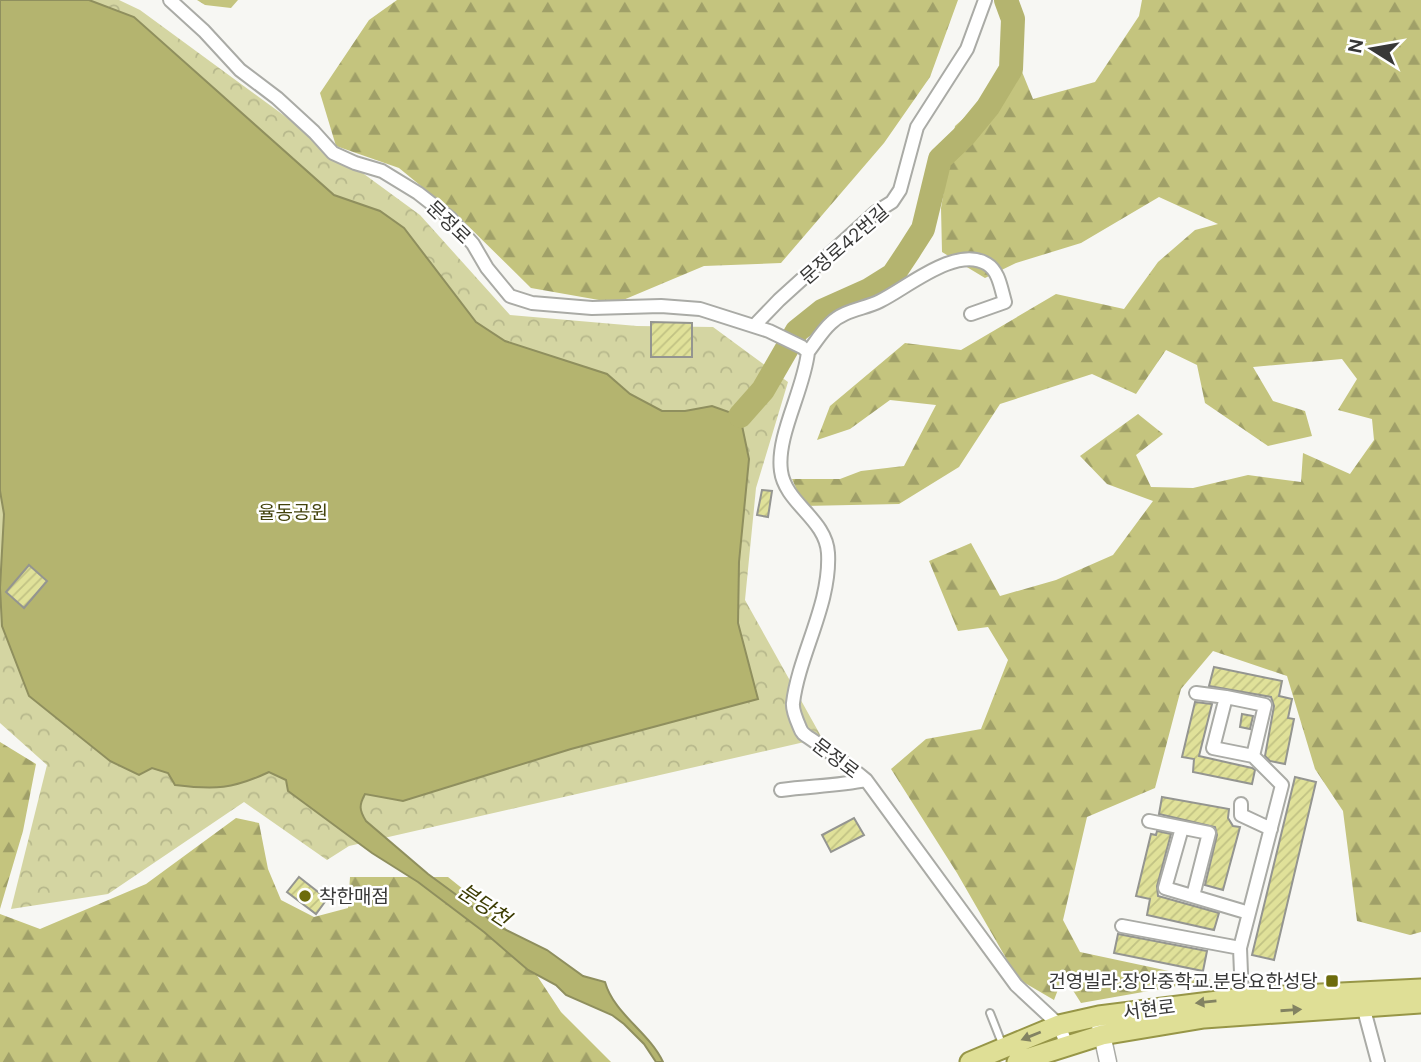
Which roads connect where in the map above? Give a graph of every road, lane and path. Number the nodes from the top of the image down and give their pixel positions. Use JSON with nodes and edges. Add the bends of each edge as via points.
{"nodes":[{"id":1,"x":170,"y":0,"type":"edge"},
{"id":2,"x":985,"y":0,"type":"edge"},
{"id":3,"x":971,"y":314,"type":"dead end"},
{"id":4,"x":755,"y":325,"type":"junction"},
{"id":5,"x":805,"y":350,"type":"junction"},
{"id":6,"x":1196,"y":693,"type":"dead end"},
{"id":7,"x":1226,"y":697,"type":"junction"},
{"id":8,"x":1253,"y":756,"type":"junction"},
{"id":9,"x":866,"y":780,"type":"junction"},
{"id":10,"x":781,"y":790,"type":"dead end"},
{"id":11,"x":1241,"y":804,"type":"dead end"},
{"id":12,"x":1149,"y":821,"type":"dead end"},
{"id":13,"x":1182,"y":828,"type":"junction"},
{"id":14,"x":1270,"y":829,"type":"junction"},
{"id":15,"x":1193,"y":896,"type":"junction"},
{"id":16,"x":1249,"y":912,"type":"junction"},
{"id":17,"x":1122,"y":926,"type":"dead end"},
{"id":18,"x":1240,"y":948,"type":"junction"},
{"id":19,"x":1421,"y":989,"type":"edge"},
{"id":20,"x":1242,"y":998,"type":"junction"},
{"id":21,"x":1421,"y":1003,"type":"edge"},
{"id":22,"x":1363,"y":1006,"type":"junction"},
{"id":23,"x":990,"y":1013,"type":"dead end"},
{"id":24,"x":1059,"y":1025,"type":"junction"},
{"id":25,"x":1100,"y":1026,"type":"junction"},
{"id":26,"x":1067,"y":1046,"type":"junction"},
{"id":27,"x":1010,"y":1055,"type":"edge"},
{"id":28,"x":970,"y":1062,"type":"edge"},
{"id":29,"x":1108,"y":1062,"type":"edge"},
{"id":30,"x":1378,"y":1062,"type":"edge"}],
"edges":[{"from":1,"to":4,"type":"street","name":"문정로","via":[[332,153],[382,171],[450,218],[510,296],[532,303],[592,308],[700,309]]},
{"from":2,"to":4,"type":"street","name":"문정로42번길","via":[[967,49],[917,127],[900,190],[892,202]]},
{"from":3,"to":5,"type":"street","via":[[1005,302],[998,276],[988,264],[971,259],[946,263],[879,302],[845,314]]},
{"from":4,"to":5,"type":"street","name":"문정로"},
{"from":5,"to":9,"type":"street","name":"문정로","via":[[806,369],[780,453],[781,474],[822,533],[828,551],[816,625],[793,705],[801,733]]},
{"from":6,"to":7,"type":"street"},
{"from":7,"to":8,"type":"street","via":[[1265,705]]},
{"from":7,"to":8,"type":"street","via":[[1213,748]]},
{"from":8,"to":14,"type":"street","via":[[1282,785]]},
{"from":9,"to":10,"type":"street"},
{"from":9,"to":24,"type":"street","name":"문정로","via":[[1016,985]]},
{"from":11,"to":14,"type":"street","via":[[1241,815]]},
{"from":12,"to":13,"type":"street"},
{"from":13,"to":15,"type":"street","via":[[1165,888]]},
{"from":13,"to":15,"type":"street","via":[[1209,833]]},
{"from":14,"to":16,"type":"street"},
{"from":15,"to":16,"type":"street"},
{"from":16,"to":18,"type":"street"},
{"from":17,"to":18,"type":"street"},
{"from":18,"to":20,"type":"street"},
{"from":19,"to":20,"type":"main road","name":"서현로"},
{"from":20,"to":25,"type":"main road","name":"서현로","one_way":true},
{"from":21,"to":22,"type":"main road","name":"서현로"},
{"from":25,"to":22,"type":"main road","name":"서현로","one_way":true},
{"from":22,"to":30,"type":"street"},
{"from":23,"to":27,"type":"lane"},
{"from":24,"to":25,"type":"main road","name":"서현로"},
{"from":24,"to":26,"type":"street","name":"문정로"},
{"from":24,"to":27,"type":"main road","name":"서현로","one_way":true},
{"from":25,"to":26,"type":"main road","name":"서현로"},
{"from":25,"to":29,"type":"street"},
{"from":26,"to":27,"type":"main road","name":"서현로"},
{"from":27,"to":28,"type":"main road","name":"서현로"}]}
